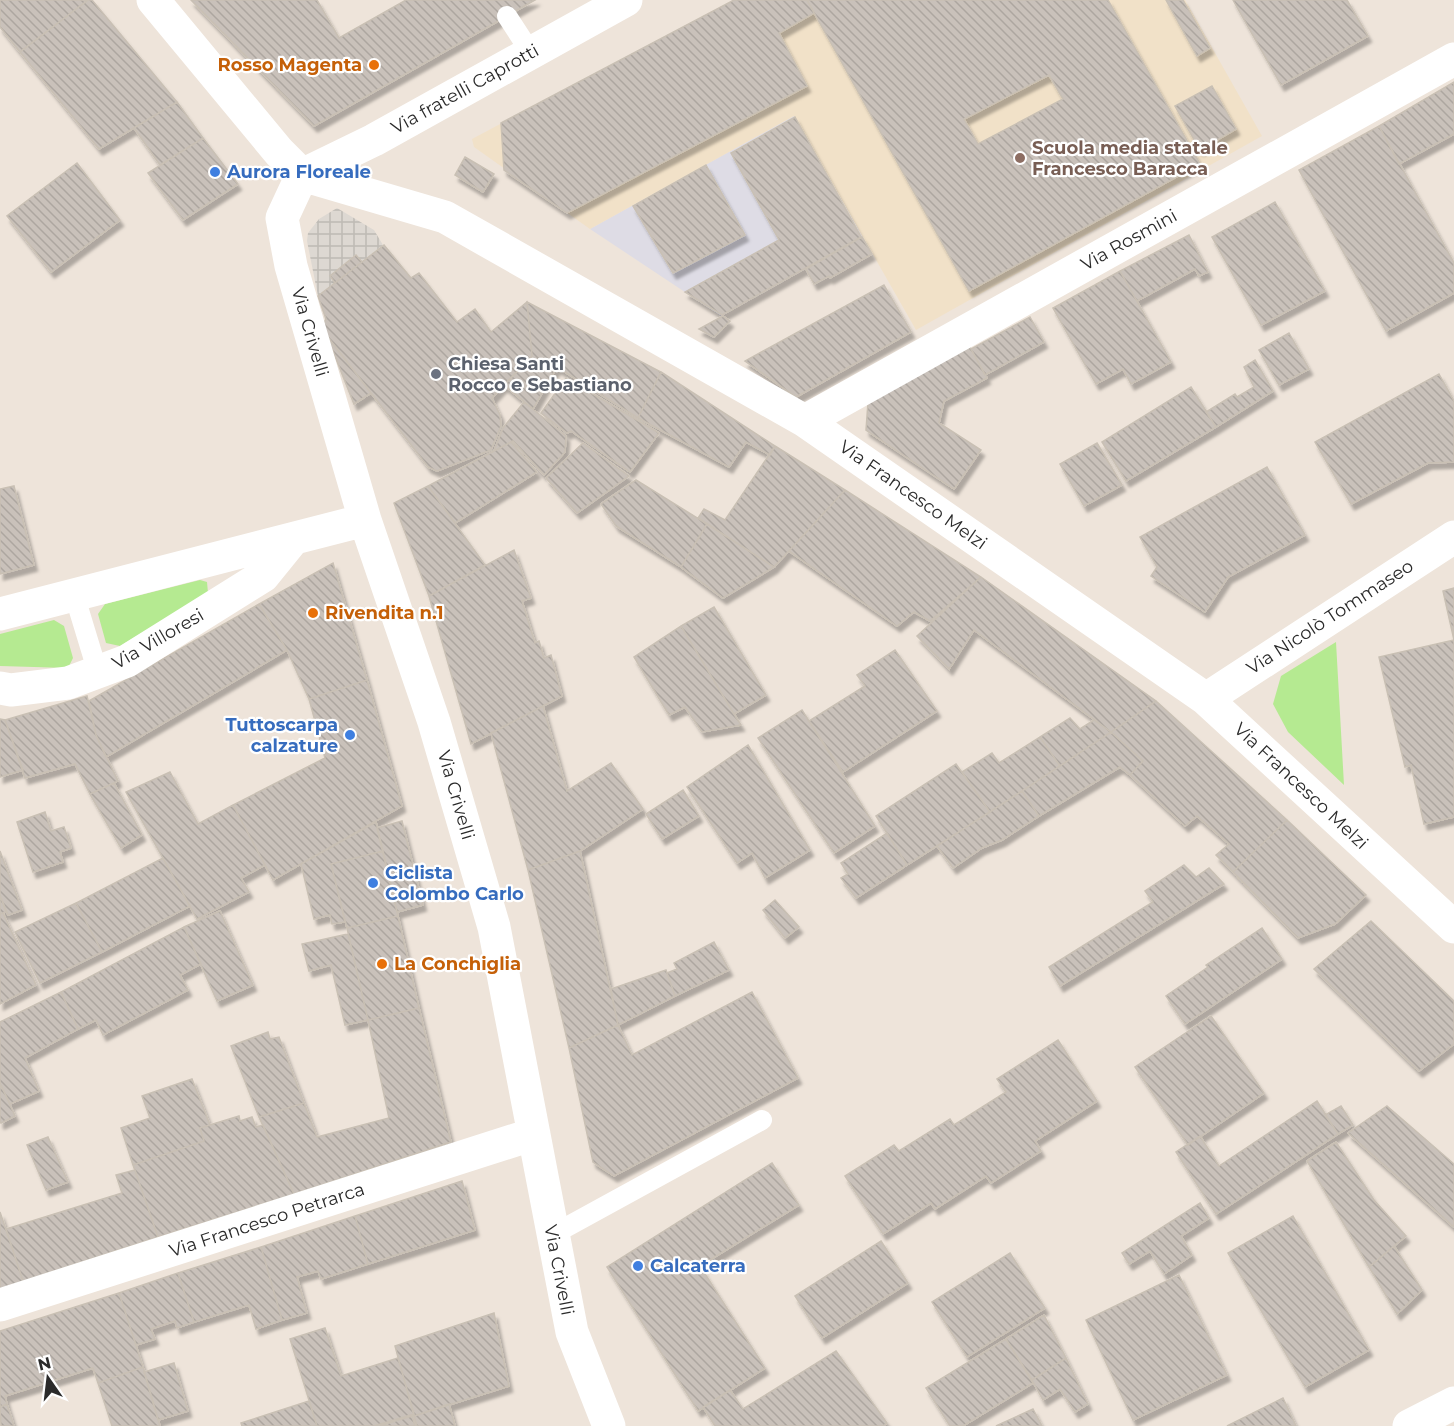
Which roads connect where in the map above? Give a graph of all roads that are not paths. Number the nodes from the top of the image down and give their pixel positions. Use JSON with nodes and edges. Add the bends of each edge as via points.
{"nodes":[{"id":1,"x":153,"y":0,"type":"edge"},
{"id":2,"x":626,"y":0,"type":"edge"},
{"id":3,"x":507,"y":16,"type":"dead end"},
{"id":4,"x":531,"y":53,"type":"junction"},
{"id":5,"x":1454,"y":59,"type":"edge"},
{"id":6,"x":302,"y":175,"type":"junction"},
{"id":7,"x":805,"y":421,"type":"junction"},
{"id":8,"x":365,"y":520,"type":"junction"},
{"id":9,"x":1454,"y":537,"type":"edge"},
{"id":10,"x":293,"y":539,"type":"junction"},
{"id":11,"x":74,"y":594,"type":"junction"},
{"id":12,"x":0,"y":614,"type":"edge"},
{"id":13,"x":98,"y":673,"type":"junction"},
{"id":14,"x":0,"y":688,"type":"edge"},
{"id":15,"x":1206,"y":699,"type":"junction"},
{"id":16,"x":1454,"y":927,"type":"edge"},
{"id":17,"x":762,"y":1120,"type":"dead end"},
{"id":18,"x":534,"y":1134,"type":"junction"},
{"id":19,"x":552,"y":1235,"type":"junction"},
{"id":20,"x":0,"y":1305,"type":"edge"},
{"id":21,"x":1454,"y":1403,"type":"edge"},
{"id":22,"x":609,"y":1426,"type":"edge"},
{"id":23,"x":1408,"y":1426,"type":"edge"}],
"edges":[{"from":1,"to":6,"type":"street"},
{"from":2,"to":4,"type":"street","name":"Via fratelli Caprotti"},
{"from":3,"to":4,"type":"lane"},
{"from":4,"to":6,"type":"street","name":"Via fratelli Caprotti"},
{"from":5,"to":7,"type":"street","name":"Via Rosmini"},
{"from":6,"to":7,"type":"street","name":"Via Francesco Melzi","via":[[445,217]]},
{"from":6,"to":8,"type":"street","name":"Via Crivelli","via":[[282,218],[291,266]]},
{"from":7,"to":15,"type":"street","name":"Via Francesco Melzi"},
{"from":8,"to":10,"type":"street"},
{"from":8,"to":18,"type":"street","name":"Via Crivelli","via":[[434,722],[494,927]]},
{"from":9,"to":15,"type":"street","name":"Via Nicolò Tommaseo"},
{"from":10,"to":11,"type":"street"},
{"from":10,"to":13,"type":"street","name":"Via Villoresi","via":[[264,576],[127,661]]},
{"from":11,"to":12,"type":"street"},
{"from":11,"to":13,"type":"lane"},
{"from":13,"to":14,"type":"street","name":"Via Villoresi","via":[[68,683]]},
{"from":15,"to":16,"type":"street","name":"Via Francesco Melzi"},
{"from":17,"to":19,"type":"lane"},
{"from":18,"to":19,"type":"street","name":"Via Crivelli"},
{"from":18,"to":20,"type":"street","name":"Via Francesco Petrarca"},
{"from":19,"to":22,"type":"street","name":"Via Crivelli","via":[[572,1332]]},
{"from":21,"to":23,"type":"street"}]}
